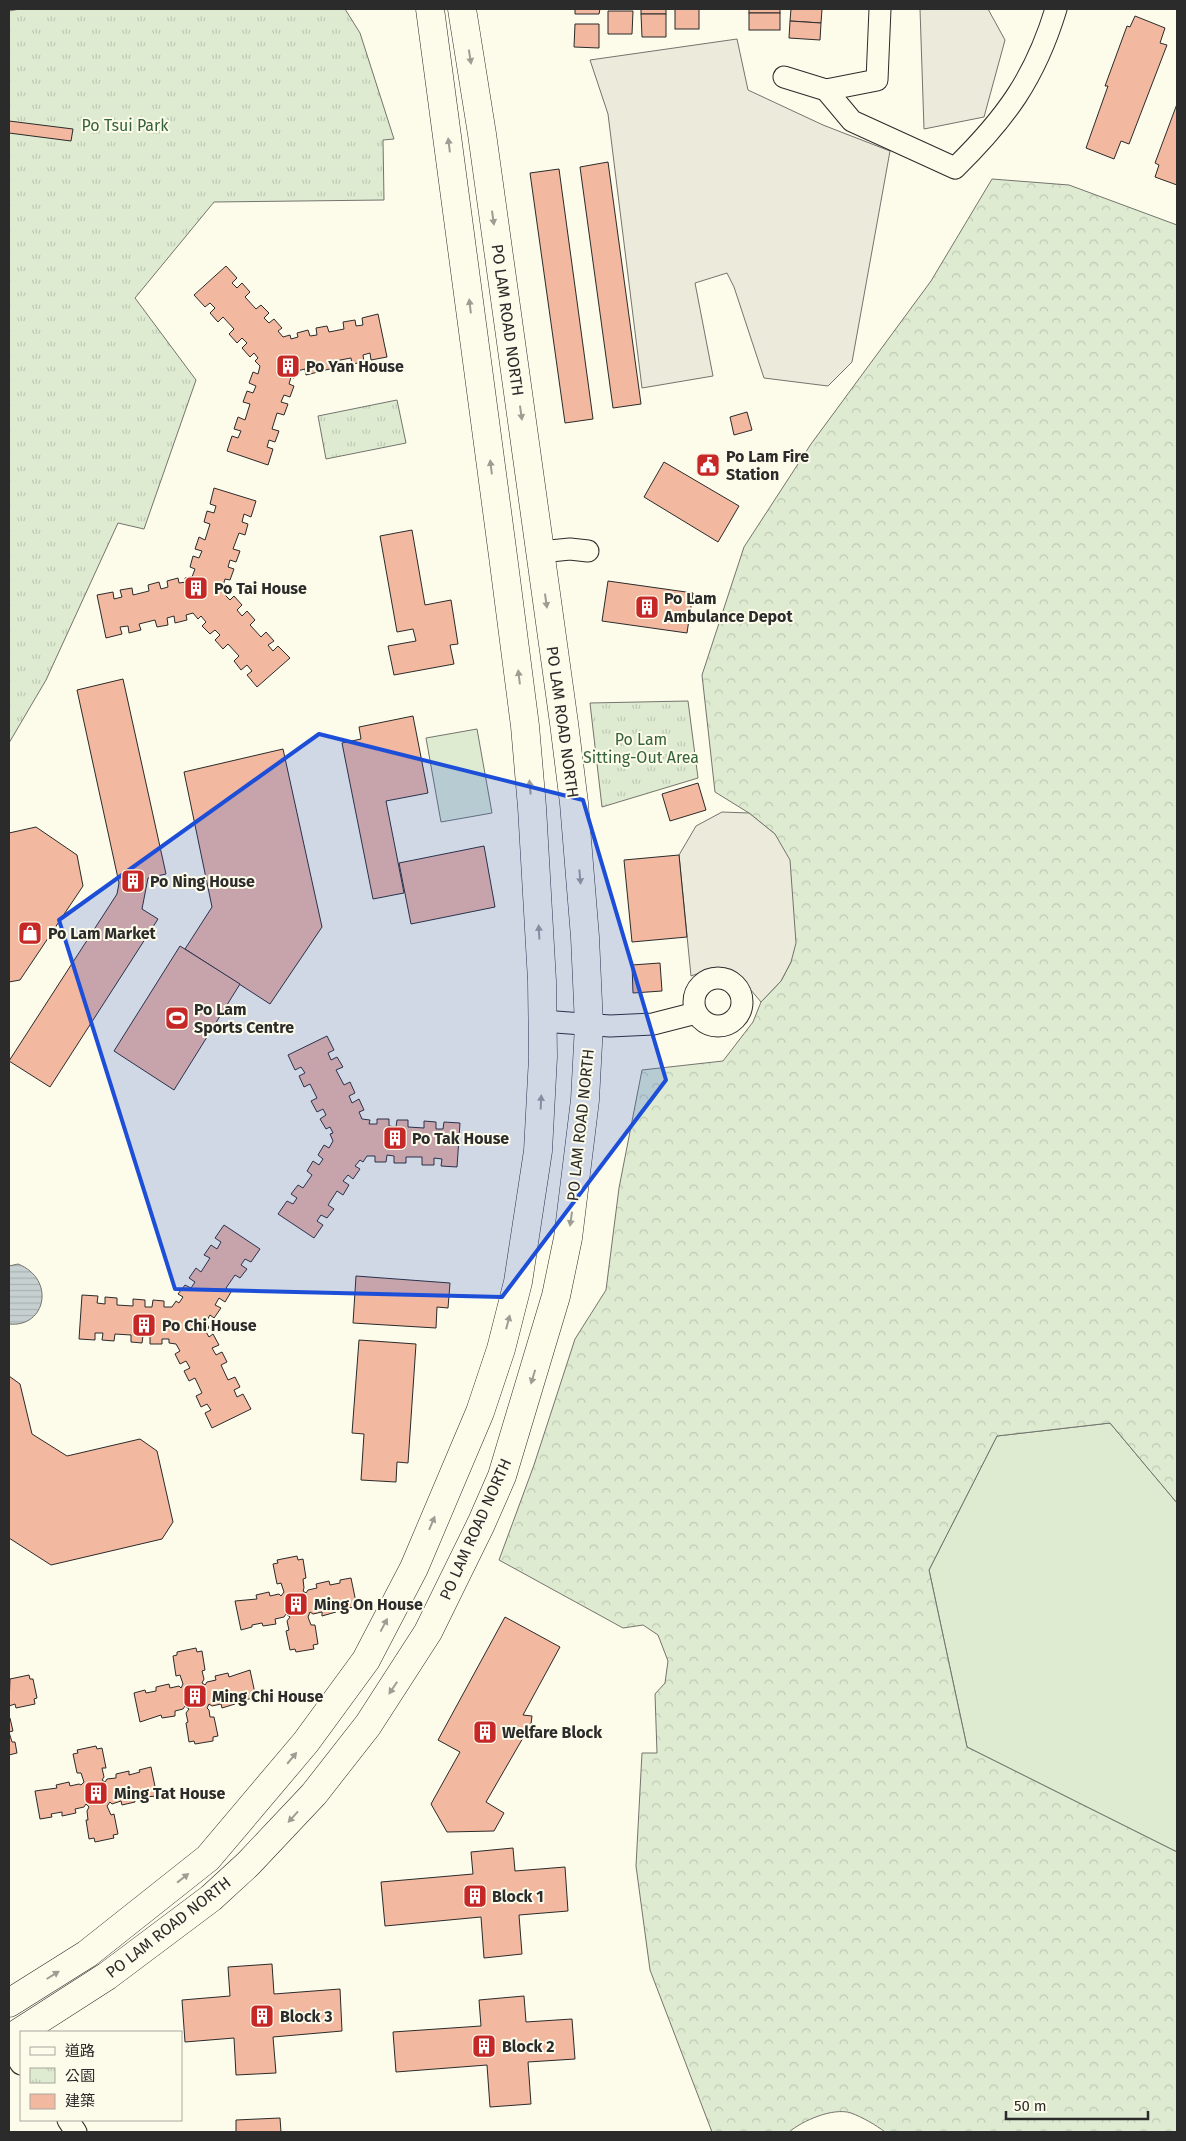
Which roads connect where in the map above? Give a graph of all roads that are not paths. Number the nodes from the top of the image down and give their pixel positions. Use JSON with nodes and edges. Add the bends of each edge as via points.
{"nodes":[{"id":1,"x":430,"y":9,"type":"edge"},
{"id":2,"x":462,"y":9,"type":"edge"},
{"id":3,"x":880,"y":9,"type":"edge"},
{"id":4,"x":1056,"y":9,"type":"edge"},
{"id":5,"x":784,"y":77,"type":"dead end"},
{"id":6,"x":826,"y":90,"type":"junction"},
{"id":7,"x":588,"y":551,"type":"dead end"},
{"id":8,"x":540,"y":552,"type":"junction"},
{"id":9,"x":696,"y":1013,"type":"dead end"},
{"id":10,"x":542,"y":1021,"type":"junction"},
{"id":11,"x":589,"y":1025,"type":"junction"},
{"id":12,"x":10,"y":2000,"type":"edge"},
{"id":13,"x":25,"y":2031,"type":"edge"},
{"id":14,"x":18,"y":2036,"type":"edge"},
{"id":15,"x":20,"y":2055,"type":"edge"},
{"id":16,"x":69,"y":2121,"type":"edge"},
{"id":17,"x":76,"y":2132,"type":"edge"}],
"edges":[{"from":10,"to":1,"type":"main road","name":"PO LAM ROAD NORTH","one_way":true,"via":[[534,836],[525,726]]},
{"from":2,"to":8,"type":"main road","name":"PO LAM ROAD NORTH","one_way":true},
{"from":3,"to":6,"type":"street","via":[[877,80]]},
{"from":4,"to":6,"type":"street","via":[[1036,62],[1016,98],[988,136],[955,168],[852,121]]},
{"from":5,"to":6,"type":"street"},
{"from":7,"to":8,"type":"street"},
{"from":8,"to":11,"type":"main road","name":"PO LAM ROAD NORTH","one_way":true,"via":[[574,803]]},
{"from":9,"to":11,"type":"street","via":[[653,1024]]},
{"from":10,"to":11,"type":"street"},
{"from":12,"to":10,"type":"main road","name":"PO LAM ROAD NORTH","one_way":true,"via":[[87,1954],[208,1858],[306,1742],[366,1660],[414,1568],[480,1412],[501,1350],[518,1282],[538,1151]]},
{"from":11,"to":13,"type":"main road","name":"PO LAM ROAD NORTH","one_way":true,"via":[[580,1155],[556,1296],[502,1476],[428,1632],[388,1696],[343,1758],[248,1864],[211,1898]]},
{"from":12,"to":14,"type":"street"},
{"from":14,"to":15,"type":"street"},
{"from":16,"to":17,"type":"street"}]}
